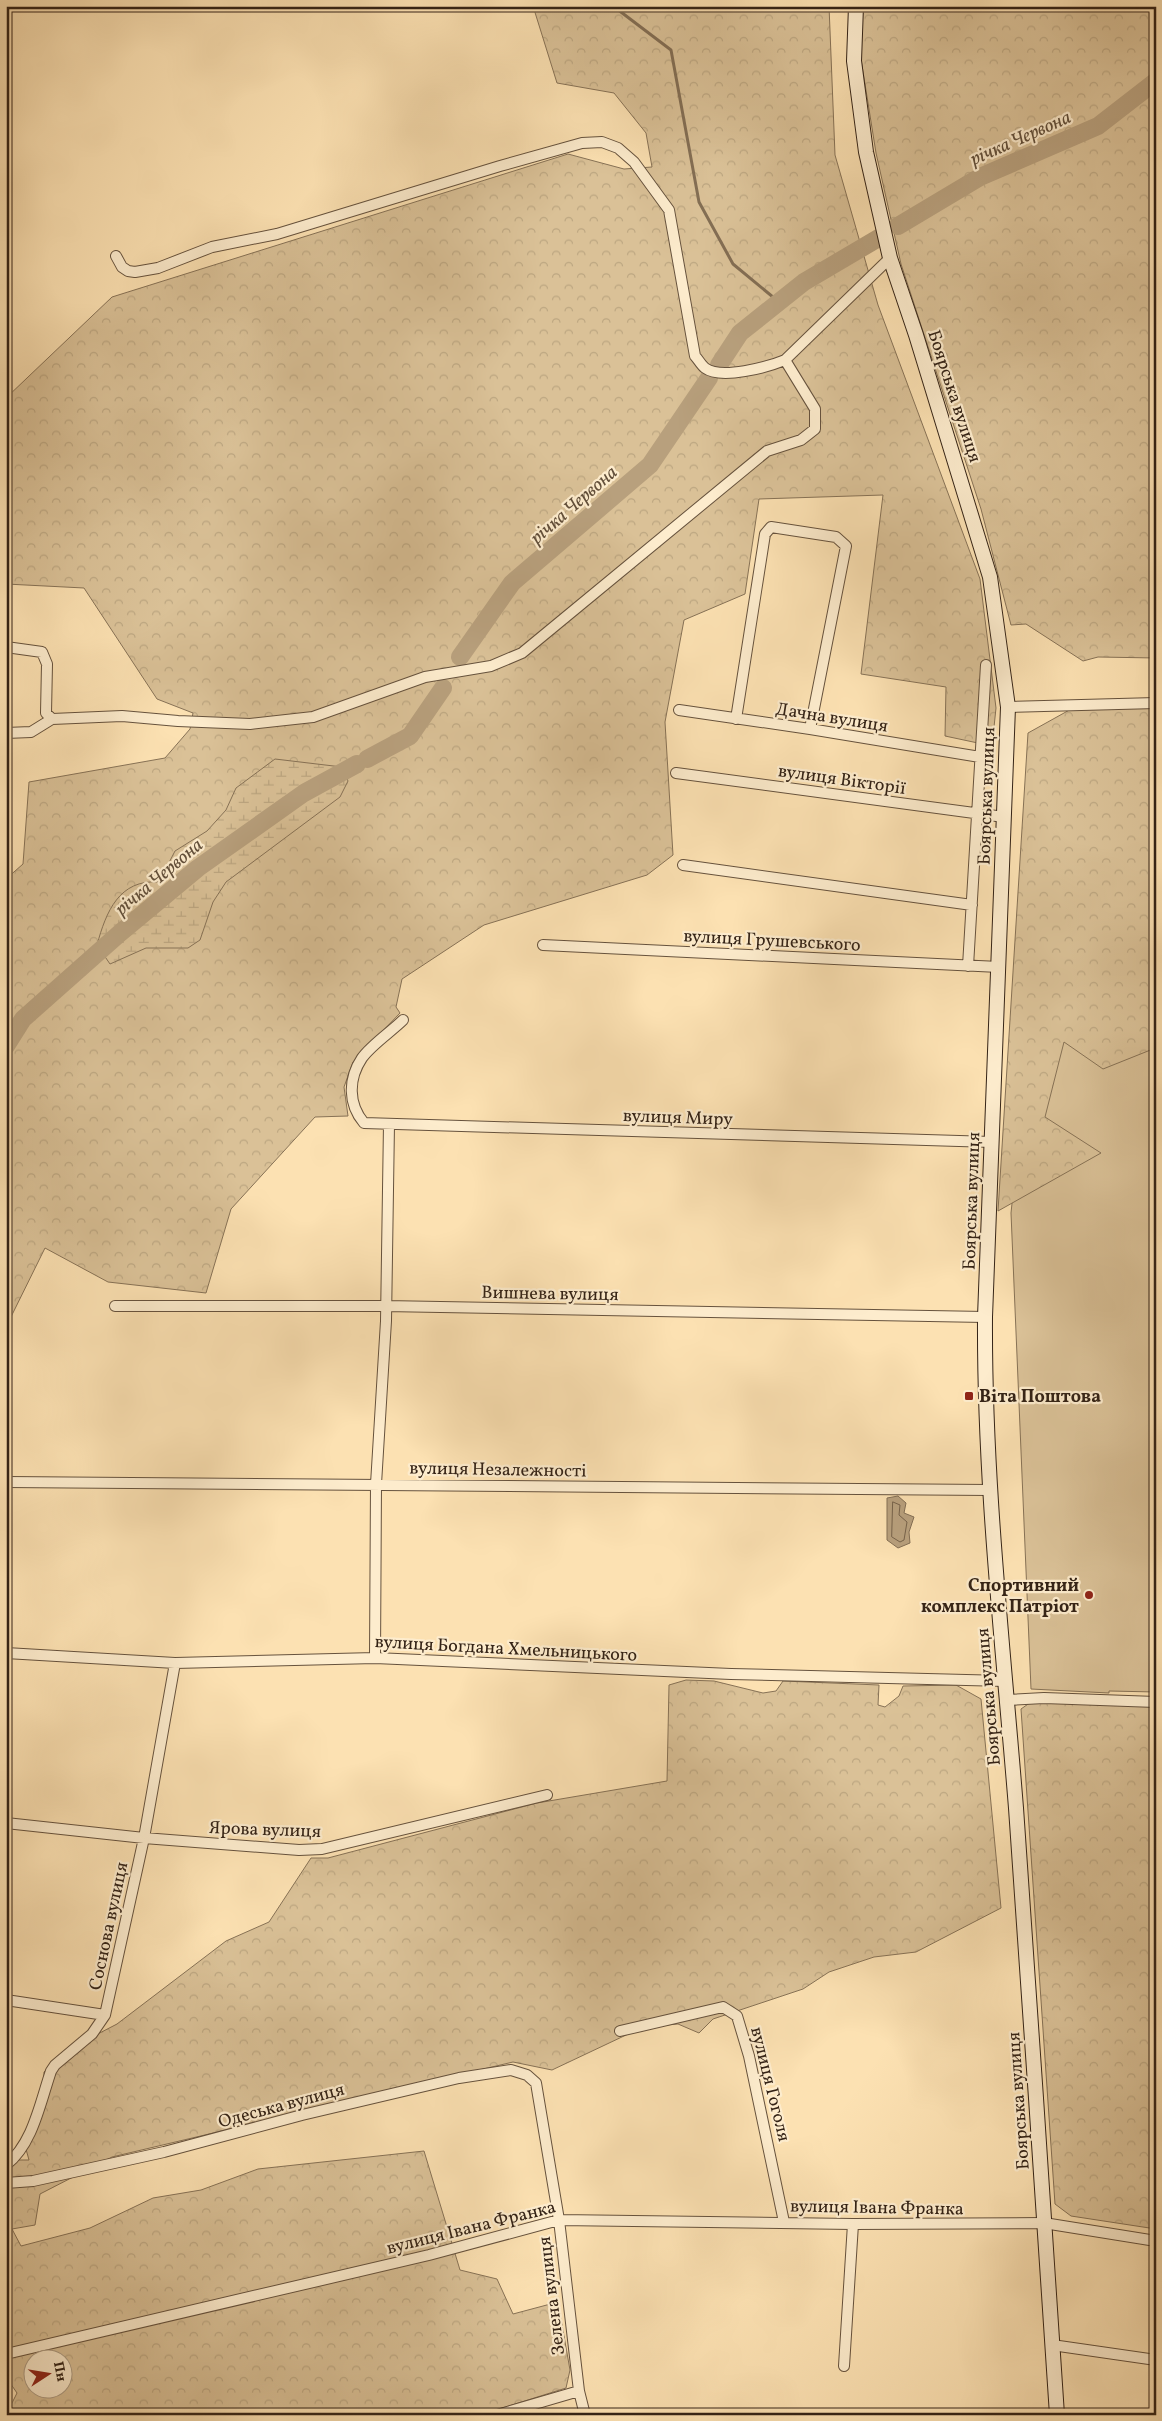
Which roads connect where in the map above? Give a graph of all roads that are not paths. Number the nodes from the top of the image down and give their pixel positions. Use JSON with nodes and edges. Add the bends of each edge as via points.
{"nodes":[{"id":1,"x":856,"y":6,"type":"edge"},
{"id":2,"x":116,"y":256,"type":"dead end"},
{"id":3,"x":890,"y":258,"type":"junction"},
{"id":4,"x":785,"y":360,"type":"junction"},
{"id":5,"x":6,"y":647,"type":"edge"},
{"id":6,"x":986,"y":665,"type":"dead end"},
{"id":7,"x":1156,"y":704,"type":"edge"},
{"id":8,"x":1008,"y":707,"type":"junction"},
{"id":9,"x":680,"y":710,"type":"dead end"},
{"id":10,"x":52,"y":719,"type":"junction"},
{"id":11,"x":736,"y":720,"type":"junction"},
{"id":12,"x":810,"y":729,"type":"junction"},
{"id":13,"x":6,"y":733,"type":"edge"},
{"id":14,"x":980,"y":758,"type":"junction"},
{"id":15,"x":676,"y":773,"type":"dead end"},
{"id":16,"x":977,"y":814,"type":"junction"},
{"id":17,"x":1004,"y":818,"type":"junction"},
{"id":18,"x":683,"y":865,"type":"dead end"},
{"id":19,"x":972,"y":905,"type":"junction"},
{"id":20,"x":543,"y":945,"type":"dead end"},
{"id":21,"x":968,"y":966,"type":"junction"},
{"id":22,"x":999,"y":967,"type":"junction"},
{"id":23,"x":403,"y":1020,"type":"dead end"},
{"id":24,"x":389,"y":1124,"type":"junction"},
{"id":25,"x":992,"y":1142,"type":"junction"},
{"id":26,"x":115,"y":1306,"type":"dead end"},
{"id":27,"x":385,"y":1306,"type":"junction"},
{"id":28,"x":985,"y":1317,"type":"junction"},
{"id":29,"x":6,"y":1482,"type":"edge"},
{"id":30,"x":376,"y":1484,"type":"junction"},
{"id":31,"x":990,"y":1490,"type":"junction"},
{"id":32,"x":6,"y":1653,"type":"edge"},
{"id":33,"x":374,"y":1658,"type":"junction"},
{"id":34,"x":175,"y":1662,"type":"junction"},
{"id":35,"x":1005,"y":1681,"type":"junction"},
{"id":36,"x":1007,"y":1700,"type":"junction"},
{"id":37,"x":1156,"y":1702,"type":"edge"},
{"id":38,"x":547,"y":1795,"type":"dead end"},
{"id":39,"x":6,"y":1823,"type":"edge"},
{"id":40,"x":144,"y":1838,"type":"junction"},
{"id":41,"x":6,"y":2000,"type":"edge"},
{"id":42,"x":105,"y":2015,"type":"junction"},
{"id":43,"x":620,"y":2031,"type":"dead end"},
{"id":44,"x":540,"y":2108,"type":"joint"},
{"id":45,"x":6,"y":2166,"type":"edge"},
{"id":46,"x":6,"y":2183,"type":"edge"},
{"id":47,"x":559,"y":2220,"type":"junction"},
{"id":48,"x":784,"y":2222,"type":"junction"},
{"id":49,"x":1044,"y":2223,"type":"junction"},
{"id":50,"x":853,"y":2224,"type":"junction"},
{"id":51,"x":1156,"y":2241,"type":"edge"},
{"id":52,"x":1052,"y":2345,"type":"junction"},
{"id":53,"x":6,"y":2354,"type":"edge"},
{"id":54,"x":1156,"y":2360,"type":"edge"},
{"id":55,"x":844,"y":2366,"type":"dead end"},
{"id":56,"x":579,"y":2391,"type":"junction"},
{"id":57,"x":497,"y":2415,"type":"edge"},
{"id":58,"x":585,"y":2415,"type":"edge"},
{"id":59,"x":1057,"y":2415,"type":"edge"}],
"edges":[{"from":1,"to":3,"type":"street","name":"Боярська вулиця","via":[[854,60],[866,152]]},
{"from":2,"to":4,"type":"street","via":[[122,268],[128,271],[158,268],[212,247],[277,234],[582,143],[602,142],[618,148],[634,162],[669,210],[695,356],[705,368],[719,374],[770,366]]},
{"from":3,"to":4,"type":"street"},
{"from":3,"to":8,"type":"street","name":"Боярська вулиця","via":[[990,577]]},
{"from":4,"to":10,"type":"street","via":[[815,408],[815,429],[801,440],[767,451],[522,652],[490,666],[425,677],[313,717],[250,724],[122,716]]},
{"from":5,"to":10,"type":"street","via":[[42,652],[47,664],[46,713]]},
{"from":6,"to":14,"type":"street"},
{"from":7,"to":8,"type":"street"},
{"from":8,"to":17,"type":"street","name":"Боярська вулиця"},
{"from":9,"to":11,"type":"street","name":"Дачна вулиця"},
{"from":10,"to":13,"type":"street","via":[[31,732]]},
{"from":11,"to":12,"type":"street","name":"Дачна вулиця"},
{"from":11,"to":12,"type":"street","via":[[764,534],[771,527],[836,537],[846,546]]},
{"from":12,"to":14,"type":"street","name":"Дачна вулиця"},
{"from":14,"to":16,"type":"street"},
{"from":15,"to":16,"type":"street","name":"вулиця Вікторії"},
{"from":16,"to":17,"type":"street","name":"вулиця Вікторії"},
{"from":16,"to":19,"type":"street"},
{"from":17,"to":22,"type":"street","name":"Боярська вулиця"},
{"from":18,"to":19,"type":"street"},
{"from":19,"to":21,"type":"street"},
{"from":20,"to":21,"type":"street","name":"вулиця Грушевського"},
{"from":21,"to":22,"type":"street","name":"вулиця Грушевського"},
{"from":22,"to":25,"type":"street","name":"Боярська вулиця"},
{"from":23,"to":24,"type":"street","name":"вулиця Миру","via":[[362,1057],[351,1087],[354,1112],[364,1123]]},
{"from":24,"to":25,"type":"street","name":"вулиця Миру"},
{"from":24,"to":27,"type":"street"},
{"from":25,"to":28,"type":"street","name":"Боярська вулиця"},
{"from":26,"to":27,"type":"street","name":"Вишнева вулиця"},
{"from":27,"to":28,"type":"street","name":"Вишнева вулиця"},
{"from":27,"to":30,"type":"street"},
{"from":28,"to":31,"type":"street","name":"Боярська вулиця","via":[[984,1389]]},
{"from":29,"to":30,"type":"street","name":"вулиця Незалежності"},
{"from":30,"to":31,"type":"street","name":"вулиця Незалежності"},
{"from":30,"to":33,"type":"street"},
{"from":31,"to":35,"type":"street","name":"Боярська вулиця"},
{"from":32,"to":34,"type":"street","name":"вулиця Богдана Хмельницького"},
{"from":33,"to":34,"type":"street","name":"вулиця Богдана Хмельницького"},
{"from":33,"to":35,"type":"street","name":"вулиця Богдана Хмельницького","via":[[731,1674]]},
{"from":34,"to":40,"type":"street","name":"Соснова вулиця"},
{"from":35,"to":36,"type":"street","name":"Боярська вулиця"},
{"from":36,"to":37,"type":"street"},
{"from":36,"to":49,"type":"street","name":"Боярська вулиця"},
{"from":38,"to":40,"type":"street","name":"Ярова вулиця","via":[[322,1849]]},
{"from":39,"to":40,"type":"street","name":"Ярова вулиця"},
{"from":40,"to":42,"type":"street","name":"Соснова вулиця"},
{"from":41,"to":42,"type":"street"},
{"from":42,"to":45,"type":"street","name":"Соснова вулиця","via":[[92,2034],[55,2065],[28,2138]]},
{"from":43,"to":48,"type":"street","name":"вулиця Гоголя","via":[[723,2007],[737,2016],[749,2056]]},
{"from":44,"to":46,"type":"street","name":"Одеська вулиця","via":[[536,2084],[527,2075],[511,2070],[393,2093],[164,2152],[33,2181]]},
{"from":44,"to":47,"type":"street","name":"Зелена вулиця"},
{"from":47,"to":48,"type":"street","name":"вулиця Івана Франка"},
{"from":47,"to":53,"type":"street","name":"вулиця Івана Франка","via":[[428,2255]]},
{"from":47,"to":56,"type":"street","name":"Зелена вулиця"},
{"from":48,"to":50,"type":"street","name":"вулиця Івана Франка"},
{"from":49,"to":50,"type":"street","name":"вулиця Івана Франка"},
{"from":49,"to":51,"type":"street","name":"вулиця Івана Франка"},
{"from":49,"to":52,"type":"street","name":"Боярська вулиця"},
{"from":50,"to":55,"type":"street"},
{"from":52,"to":54,"type":"street"},
{"from":52,"to":59,"type":"street","name":"Боярська вулиця"},
{"from":56,"to":57,"type":"street"},
{"from":56,"to":58,"type":"street","name":"Зелена вулиця"}]}
